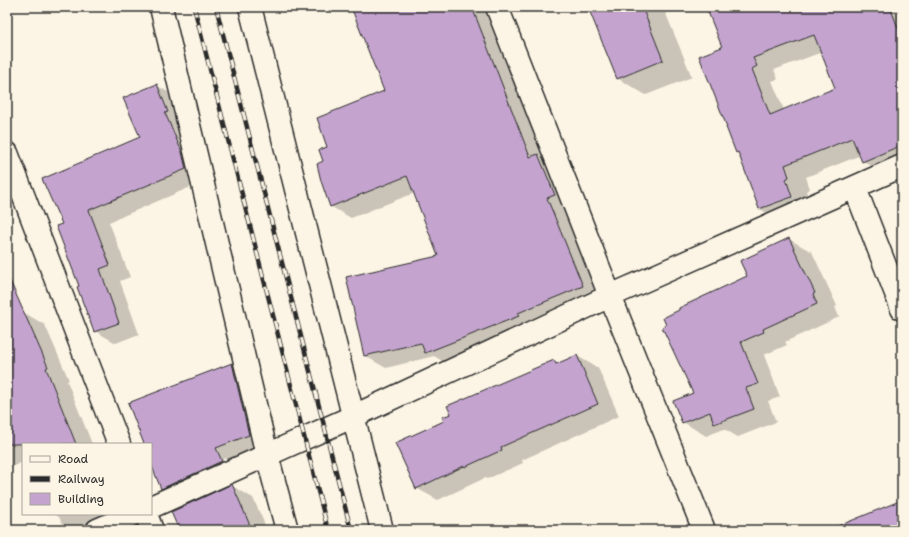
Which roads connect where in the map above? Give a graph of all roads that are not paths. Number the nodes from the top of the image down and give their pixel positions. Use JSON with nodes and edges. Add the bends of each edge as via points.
{"nodes":[{"id":1,"x":161,"y":7,"type":"edge"},
{"id":2,"x":250,"y":7,"type":"edge"},
{"id":3,"x":497,"y":7,"type":"edge"},
{"id":4,"x":7,"y":153,"type":"edge"},
{"id":5,"x":902,"y":166,"type":"edge"},
{"id":6,"x":855,"y":188,"type":"junction"},
{"id":7,"x":610,"y":296,"type":"junction"},
{"id":8,"x":902,"y":309,"type":"edge"},
{"id":9,"x":352,"y":417,"type":"junction"},
{"id":10,"x":119,"y":443,"type":"edge"},
{"id":11,"x":267,"y":455,"type":"junction"},
{"id":12,"x":152,"y":507,"type":"edge"},
{"id":13,"x":132,"y":515,"type":"edge"},
{"id":14,"x":146,"y":515,"type":"edge"},
{"id":15,"x":98,"y":530,"type":"edge"},
{"id":16,"x":152,"y":530,"type":"edge"},
{"id":17,"x":287,"y":530,"type":"edge"},
{"id":18,"x":382,"y":530,"type":"edge"},
{"id":19,"x":704,"y":530,"type":"edge"}],
"edges":[{"from":1,"to":11,"type":"street"},
{"from":2,"to":9,"type":"street"},
{"from":3,"to":7,"type":"street"},
{"from":4,"to":10,"type":"street"},
{"from":5,"to":6,"type":"street"},
{"from":6,"to":7,"type":"street"},
{"from":6,"to":8,"type":"street"},
{"from":7,"to":9,"type":"street"},
{"from":7,"to":19,"type":"street"},
{"from":9,"to":11,"type":"street"},
{"from":9,"to":18,"type":"street"},
{"from":11,"to":12,"type":"street"},
{"from":11,"to":17,"type":"street"},
{"from":13,"to":15,"type":"street"},
{"from":14,"to":16,"type":"street"}]}
